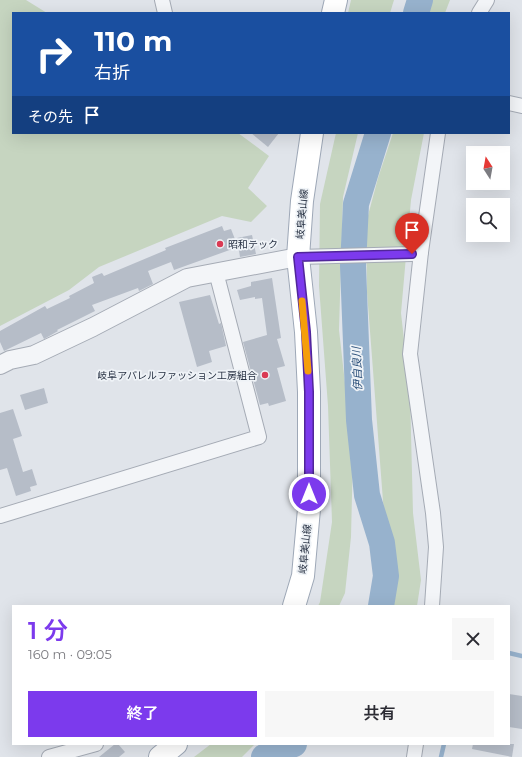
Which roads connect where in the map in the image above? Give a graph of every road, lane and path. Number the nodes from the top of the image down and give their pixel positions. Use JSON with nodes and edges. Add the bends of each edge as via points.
{"nodes":[{"id":1,"x":162,"y":0,"type":"edge"},
{"id":2,"x":336,"y":0,"type":"edge"},
{"id":3,"x":487,"y":0,"type":"edge"},
{"id":4,"x":165,"y":12,"type":"edge"},
{"id":5,"x":333,"y":12,"type":"edge"},
{"id":6,"x":480,"y":12,"type":"edge"},
{"id":7,"x":510,"y":103,"type":"edge"},
{"id":8,"x":522,"y":106,"type":"edge"},
{"id":9,"x":312,"y":134,"type":"edge"},
{"id":10,"x":438,"y":134,"type":"edge"},
{"id":11,"x":417,"y":253,"type":"junction"},
{"id":12,"x":298,"y":257,"type":"junction"},
{"id":13,"x":216,"y":272,"type":"junction"},
{"id":14,"x":0,"y":364,"type":"edge"},
{"id":15,"x":0,"y":516,"type":"edge"},
{"id":16,"x":294,"y":605,"type":"edge"},
{"id":17,"x":432,"y":605,"type":"edge"},
{"id":18,"x":92,"y":745,"type":"edge"},
{"id":19,"x":175,"y":745,"type":"edge"},
{"id":20,"x":416,"y":745,"type":"edge"},
{"id":21,"x":49,"y":757,"type":"edge"},
{"id":22,"x":160,"y":757,"type":"edge"},
{"id":23,"x":414,"y":757,"type":"edge"}],
"edges":[{"from":1,"to":4,"type":"street"},
{"from":2,"to":5,"type":"main road"},
{"from":3,"to":6,"type":"street"},
{"from":7,"to":8,"type":"street"},
{"from":9,"to":12,"type":"main road","name":"岐阜美山線","via":[[302,201]]},
{"from":10,"to":11,"type":"street"},
{"from":11,"to":12,"type":"street"},
{"from":11,"to":17,"type":"street","via":[[410,354],[436,547]]},
{"from":12,"to":13,"type":"street"},
{"from":12,"to":16,"type":"main road","name":"岐阜美山線","via":[[309,392],[309,509],[303,576]]},
{"from":13,"to":14,"type":"street","via":[[187,278],[34,355]]},
{"from":13,"to":15,"type":"street","via":[[259,437]]},
{"from":18,"to":21,"type":"street"},
{"from":19,"to":22,"type":"main road"},
{"from":20,"to":23,"type":"street"}]}
